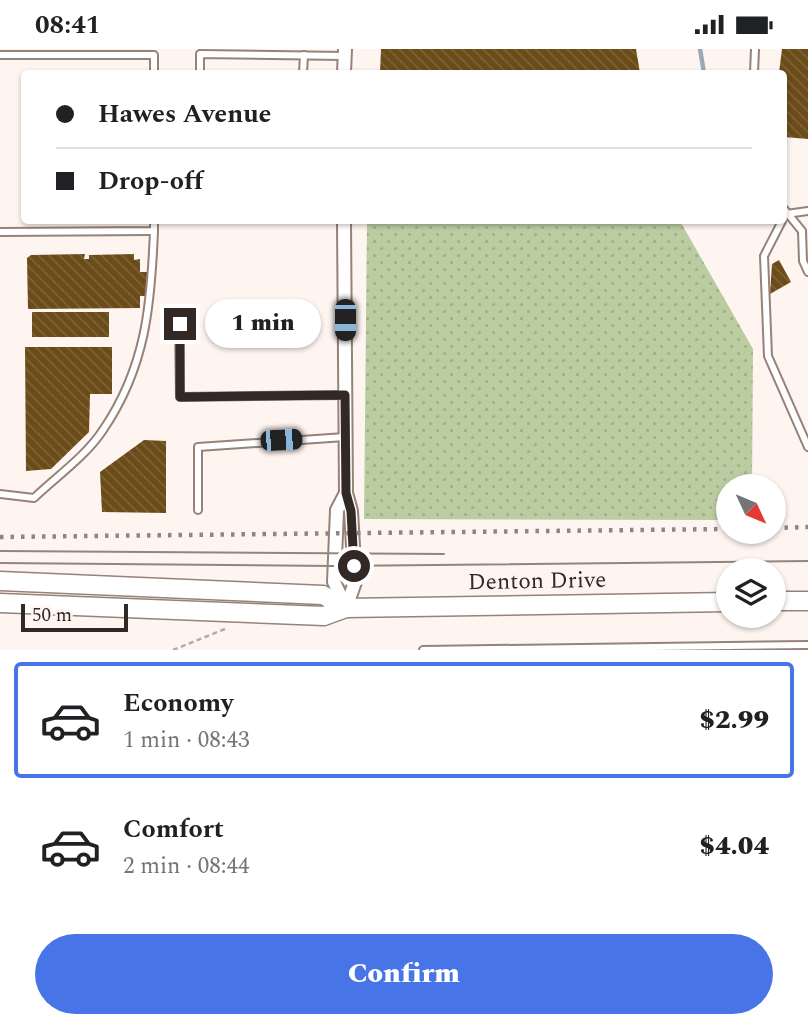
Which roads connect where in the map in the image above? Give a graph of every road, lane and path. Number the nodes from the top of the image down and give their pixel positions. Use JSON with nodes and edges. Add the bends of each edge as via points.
{"nodes":[{"id":1,"x":755,"y":49,"type":"edge"},
{"id":2,"x":155,"y":52,"type":"edge"},
{"id":3,"x":344,"y":52,"type":"edge"},
{"id":4,"x":0,"y":54,"type":"edge"},
{"id":5,"x":304,"y":55,"type":"junction"},
{"id":6,"x":154,"y":70,"type":"edge"},
{"id":7,"x":200,"y":70,"type":"edge"},
{"id":8,"x":303,"y":70,"type":"edge"},
{"id":9,"x":344,"y":70,"type":"edge"},
{"id":10,"x":754,"y":70,"type":"edge"},
{"id":11,"x":808,"y":211,"type":"edge"},
{"id":12,"x":787,"y":214,"type":"edge"},
{"id":13,"x":787,"y":218,"type":"edge"},
{"id":14,"x":154,"y":224,"type":"edge"},
{"id":15,"x":344,"y":224,"type":"edge"},
{"id":16,"x":780,"y":224,"type":"edge"},
{"id":17,"x":154,"y":231,"type":"junction"},
{"id":18,"x":0,"y":232,"type":"edge"},
{"id":19,"x":808,"y":272,"type":"edge"},
{"id":20,"x":180,"y":324,"type":"dead end"},
{"id":21,"x":345,"y":395,"type":"junction"},
{"id":22,"x":346,"y":437,"type":"junction"},
{"id":23,"x":808,"y":447,"type":"edge"},
{"id":24,"x":346,"y":493,"type":"junction"},
{"id":25,"x":0,"y":494,"type":"edge"},
{"id":26,"x":198,"y":510,"type":"dead end"},
{"id":27,"x":0,"y":581,"type":"edge"},
{"id":28,"x":786,"y":601,"type":"edge"},
{"id":29,"x":808,"y":601,"type":"edge"},
{"id":30,"x":716,"y":602,"type":"edge"},
{"id":31,"x":3,"y":605,"type":"edge"},
{"id":32,"x":346,"y":608,"type":"junction"},
{"id":33,"x":234,"y":627,"type":"dead end"},
{"id":34,"x":808,"y":645,"type":"edge"},
{"id":35,"x":173,"y":650,"type":"edge"},
{"id":36,"x":423,"y":650,"type":"edge"}],
"edges":[{"from":1,"to":10,"type":"lane"},
{"from":2,"to":4,"type":"lane"},
{"from":2,"to":6,"type":"lane"},
{"from":3,"to":5,"type":"lane"},
{"from":3,"to":9,"type":"street"},
{"from":5,"to":7,"type":"lane","via":[[200,54]]},
{"from":5,"to":8,"type":"lane"},
{"from":11,"to":12,"type":"lane"},
{"from":13,"to":19,"type":"lane","via":[[802,231]]},
{"from":14,"to":17,"type":"lane"},
{"from":15,"to":21,"type":"street"},
{"from":16,"to":23,"type":"lane","via":[[764,256],[768,356]]},
{"from":17,"to":18,"type":"lane"},
{"from":17,"to":25,"type":"lane","via":[[150,309],[142,349],[102,433],[34,498]]},
{"from":20,"to":21,"type":"lane","via":[[180,397]]},
{"from":21,"to":22,"type":"street"},
{"from":22,"to":24,"type":"street"},
{"from":22,"to":26,"type":"lane","via":[[198,447]]},
{"from":24,"to":32,"type":"street","via":[[355,582]]},
{"from":24,"to":32,"type":"street","via":[[337,510],[334,574]]},
{"from":27,"to":32,"type":"main road","name":"Denton Drive","via":[[323,595]]},
{"from":28,"to":29,"type":"main road"},
{"from":30,"to":32,"type":"main road","name":"Denton Drive"},
{"from":31,"to":32,"type":"main road","name":"Denton Drive","via":[[324,616]]},
{"from":33,"to":35,"type":"path"},
{"from":34,"to":36,"type":"lane"}]}
